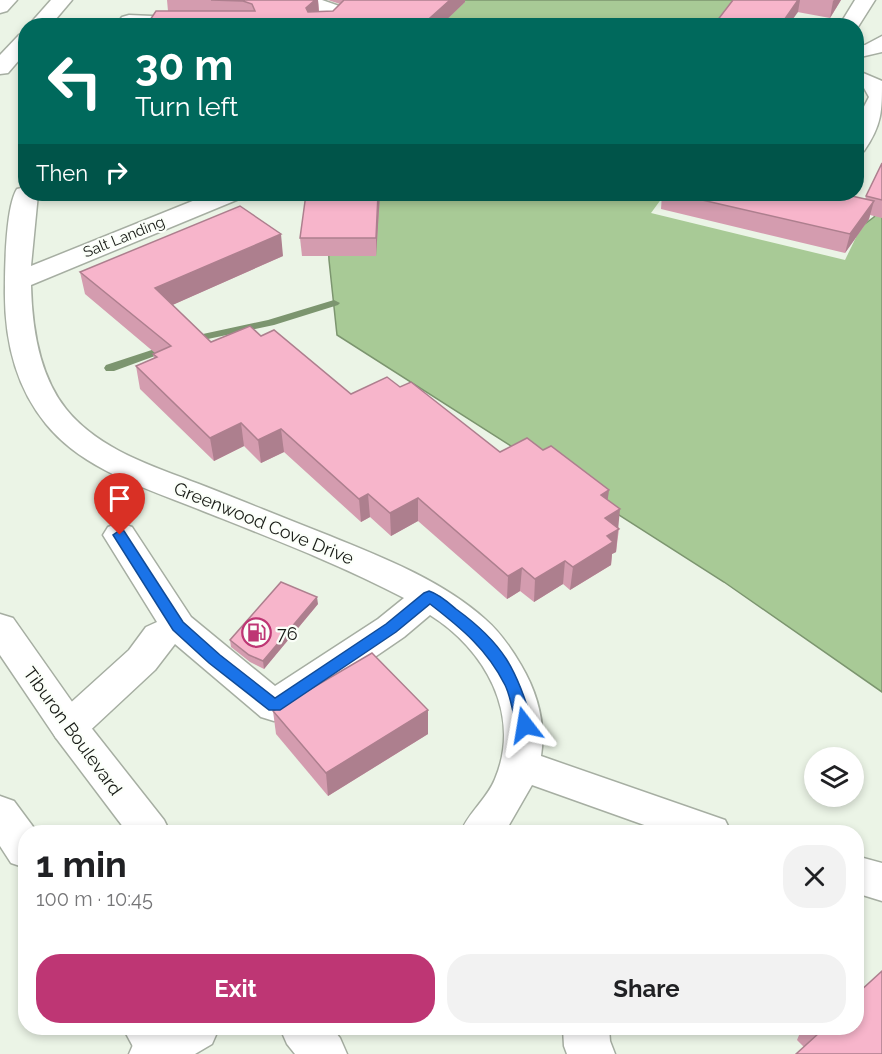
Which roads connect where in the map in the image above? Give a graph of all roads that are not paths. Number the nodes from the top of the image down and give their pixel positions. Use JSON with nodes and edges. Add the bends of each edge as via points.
{"nodes":[{"id":1,"x":7,"y":0,"type":"edge"},
{"id":2,"x":62,"y":0,"type":"edge"},
{"id":3,"x":303,"y":0,"type":"edge"},
{"id":4,"x":865,"y":0,"type":"edge"},
{"id":5,"x":144,"y":5,"type":"dead end"},
{"id":6,"x":0,"y":7,"type":"edge"},
{"id":7,"x":45,"y":18,"type":"edge"},
{"id":8,"x":132,"y":18,"type":"edge"},
{"id":9,"x":330,"y":18,"type":"edge"},
{"id":10,"x":854,"y":18,"type":"edge"},
{"id":11,"x":882,"y":42,"type":"edge"},
{"id":12,"x":18,"y":48,"type":"edge"},
{"id":13,"x":864,"y":51,"type":"edge"},
{"id":14,"x":0,"y":68,"type":"edge"},
{"id":15,"x":864,"y":80,"type":"edge"},
{"id":16,"x":864,"y":130,"type":"edge"},
{"id":17,"x":25,"y":201,"type":"edge"},
{"id":18,"x":213,"y":201,"type":"edge"},
{"id":19,"x":18,"y":281,"type":"junction"},
{"id":20,"x":120,"y":535,"type":"dead end"},
{"id":21,"x":429,"y":596,"type":"junction"},
{"id":22,"x":178,"y":626,"type":"junction"},
{"id":23,"x":0,"y":627,"type":"edge"},
{"id":24,"x":69,"y":728,"type":"junction"},
{"id":25,"x":521,"y":765,"type":"junction"},
{"id":26,"x":0,"y":813,"type":"edge"},
{"id":27,"x":145,"y":825,"type":"edge"},
{"id":28,"x":488,"y":825,"type":"edge"},
{"id":29,"x":691,"y":825,"type":"edge"},
{"id":30,"x":18,"y":839,"type":"edge"},
{"id":31,"x":864,"y":876,"type":"edge"},
{"id":32,"x":882,"y":882,"type":"edge"},
{"id":33,"x":309,"y":1035,"type":"edge"},
{"id":34,"x":586,"y":1035,"type":"edge"},
{"id":35,"x":324,"y":1054,"type":"edge"},
{"id":36,"x":592,"y":1054,"type":"edge"}],
"edges":[{"from":1,"to":6,"type":"street"},
{"from":2,"to":7,"type":"street"},
{"from":3,"to":9,"type":"street","via":[[335,11]]},
{"from":4,"to":10,"type":"street"},
{"from":5,"to":8,"type":"street"},
{"from":11,"to":13,"type":"street"},
{"from":12,"to":14,"type":"street"},
{"from":15,"to":16,"type":"street","via":[[873,84],[880,97]]},
{"from":17,"to":19,"type":"street","name":"Greenwood Cove Drive"},
{"from":18,"to":19,"type":"street","name":"Salt Landing"},
{"from":19,"to":21,"type":"street","name":"Greenwood Cove Drive","via":[[22,331],[32,374],[45,401],[69,430],[100,454],[364,564]]},
{"from":20,"to":22,"type":"street"},
{"from":21,"to":22,"type":"street","via":[[391,628],[274,706]]},
{"from":21,"to":25,"type":"street","name":"Greenwood Cove Drive","via":[[473,629],[505,668],[525,725]]},
{"from":22,"to":24,"type":"street","via":[[159,637],[142,660]]},
{"from":23,"to":24,"type":"street","name":"Tiburon Boulevard"},
{"from":24,"to":27,"type":"street","name":"Tiburon Boulevard"},
{"from":25,"to":28,"type":"street","name":"Greenwood Cove Drive","via":[[509,793]]},
{"from":25,"to":29,"type":"street"},
{"from":26,"to":30,"type":"street"},
{"from":31,"to":32,"type":"street"},
{"from":33,"to":35,"type":"street"},
{"from":34,"to":36,"type":"street"}]}
